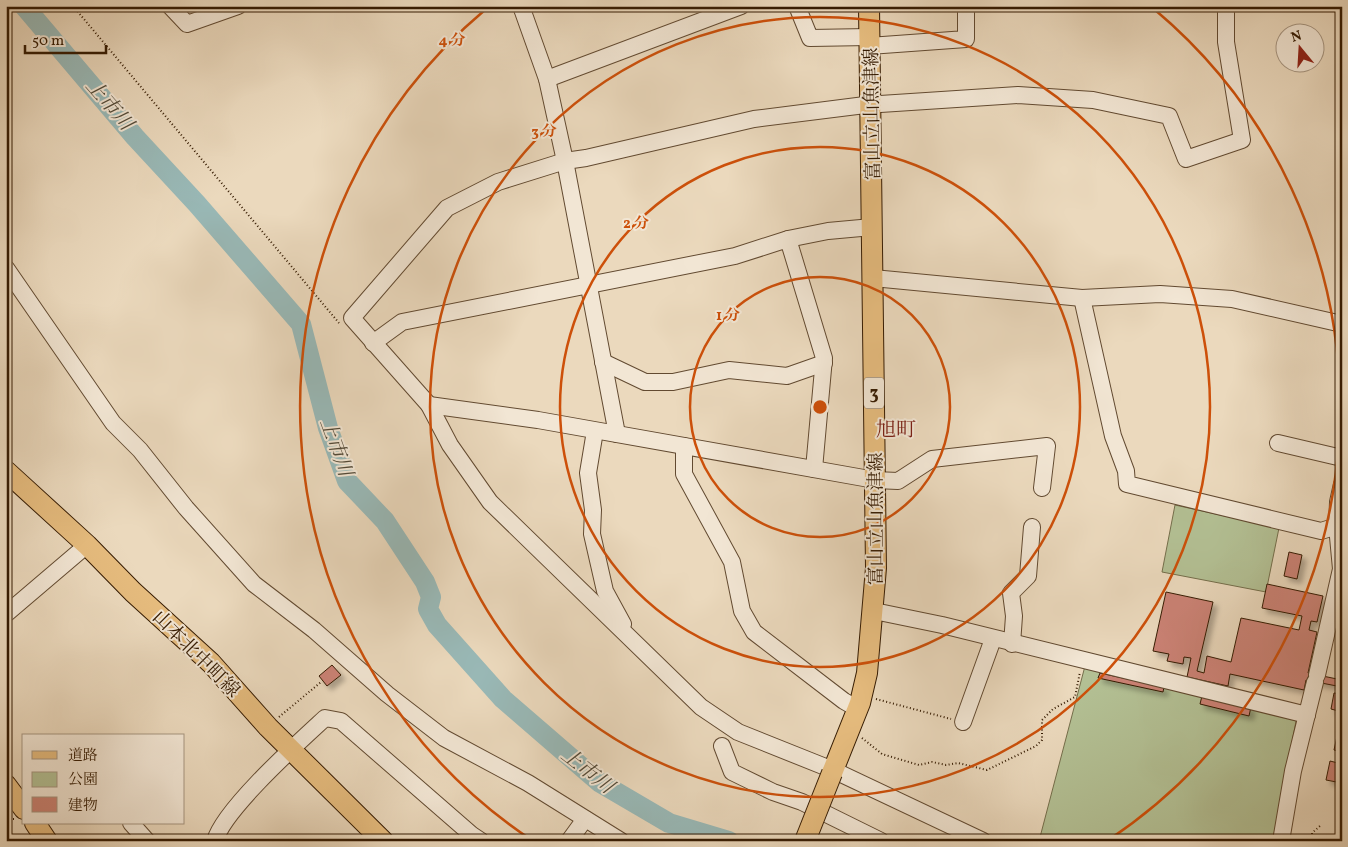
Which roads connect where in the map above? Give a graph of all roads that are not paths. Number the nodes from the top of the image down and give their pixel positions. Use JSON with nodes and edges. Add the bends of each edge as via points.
{"nodes":[{"id":1,"x":170,"y":6,"type":"edge"},
{"id":2,"x":238,"y":6,"type":"edge"},
{"id":3,"x":521,"y":6,"type":"edge"},
{"id":4,"x":741,"y":6,"type":"edge"},
{"id":5,"x":797,"y":6,"type":"edge"},
{"id":6,"x":869,"y":6,"type":"edge"},
{"id":7,"x":966,"y":6,"type":"edge"},
{"id":8,"x":1226,"y":6,"type":"edge"},
{"id":9,"x":869,"y":42,"type":"junction"},
{"id":10,"x":547,"y":79,"type":"junction"},
{"id":11,"x":872,"y":104,"type":"junction"},
{"id":12,"x":565,"y":161,"type":"junction"},
{"id":13,"x":872,"y":227,"type":"junction"},
{"id":14,"x":788,"y":239,"type":"junction"},
{"id":15,"x":6,"y":268,"type":"edge"},
{"id":16,"x":873,"y":278,"type":"junction"},
{"id":17,"x":588,"y":285,"type":"junction"},
{"id":18,"x":1082,"y":298,"type":"junction"},
{"id":19,"x":1342,"y":324,"type":"edge"},
{"id":20,"x":374,"y":343,"type":"junction"},
{"id":21,"x":603,"y":362,"type":"junction"},
{"id":22,"x":824,"y":363,"type":"junction"},
{"id":23,"x":429,"y":405,"type":"junction"},
{"id":24,"x":595,"y":430,"type":"junction"},
{"id":25,"x":617,"y":434,"type":"junction"},
{"id":26,"x":1278,"y":444,"type":"dead end"},
{"id":27,"x":684,"y":446,"type":"junction"},
{"id":28,"x":1342,"y":458,"type":"edge"},
{"id":29,"x":814,"y":470,"type":"junction"},
{"id":30,"x":6,"y":471,"type":"edge"},
{"id":31,"x":875,"y":480,"type":"junction"},
{"id":32,"x":1342,"y":484,"type":"edge"},
{"id":33,"x":1042,"y":488,"type":"dead end"},
{"id":34,"x":1337,"y":526,"type":"junction"},
{"id":35,"x":1032,"y":527,"type":"dead end"},
{"id":36,"x":87,"y":545,"type":"junction"},
{"id":37,"x":874,"y":611,"type":"junction"},
{"id":38,"x":6,"y":614,"type":"edge"},
{"id":39,"x":631,"y":637,"type":"junction"},
{"id":40,"x":993,"y":639,"type":"junction"},
{"id":41,"x":1012,"y":644,"type":"junction"},
{"id":42,"x":859,"y":702,"type":"junction"},
{"id":43,"x":1307,"y":715,"type":"junction"},
{"id":44,"x":963,"y":722,"type":"road end"},
{"id":45,"x":722,"y":746,"type":"dead end"},
{"id":46,"x":291,"y":749,"type":"junction"},
{"id":47,"x":833,"y":772,"type":"junction"},
{"id":48,"x":6,"y":785,"type":"edge"},
{"id":49,"x":22,"y":805,"type":"edge"},
{"id":50,"x":585,"y":819,"type":"junction"},
{"id":51,"x":35,"y":824,"type":"edge"},
{"id":52,"x":132,"y":824,"type":"edge"},
{"id":53,"x":48,"y":841,"type":"edge"},
{"id":54,"x":147,"y":841,"type":"edge"},
{"id":55,"x":215,"y":841,"type":"edge"},
{"id":56,"x":383,"y":841,"type":"edge"},
{"id":57,"x":481,"y":841,"type":"edge"},
{"id":58,"x":570,"y":841,"type":"edge"},
{"id":59,"x":621,"y":841,"type":"edge"},
{"id":60,"x":805,"y":841,"type":"edge"},
{"id":61,"x":881,"y":841,"type":"edge"},
{"id":62,"x":983,"y":841,"type":"edge"},
{"id":63,"x":1281,"y":841,"type":"edge"}],
"edges":[{"from":1,"to":2,"type":"street","via":[[187,24]]},
{"from":3,"to":10,"type":"street"},
{"from":4,"to":10,"type":"street"},
{"from":5,"to":9,"type":"street","via":[[810,38]]},
{"from":6,"to":9,"type":"main road","name":"富山立山魚津線","number":"3"},
{"from":7,"to":9,"type":"street","via":[[966,39]]},
{"from":8,"to":11,"type":"street","via":[[1226,42],[1242,140],[1186,159],[1168,116],[1093,100],[1018,95]]},
{"from":9,"to":11,"type":"main road","name":"富山立山魚津線","number":"3"},
{"from":10,"to":12,"type":"street"},
{"from":11,"to":12,"type":"street","via":[[754,119]]},
{"from":11,"to":13,"type":"main road","name":"富山立山魚津線","number":"3"},
{"from":12,"to":17,"type":"street"},
{"from":12,"to":20,"type":"street","via":[[498,182],[447,208],[352,318]]},
{"from":13,"to":14,"type":"street"},
{"from":13,"to":16,"type":"main road","name":"富山立山魚津線","number":"3"},
{"from":14,"to":17,"type":"street","via":[[735,256]]},
{"from":14,"to":22,"type":"street"},
{"from":15,"to":50,"type":"street","via":[[113,423],[140,450],[186,508],[254,584],[444,738],[528,783]]},
{"from":16,"to":18,"type":"street"},
{"from":16,"to":31,"type":"main road","name":"富山立山魚津線","number":"3"},
{"from":17,"to":20,"type":"street","via":[[402,322]]},
{"from":17,"to":21,"type":"street"},
{"from":18,"to":19,"type":"street","via":[[1160,294],[1232,299]]},
{"from":18,"to":34,"type":"street","via":[[1127,484],[1321,530]]},
{"from":20,"to":23,"type":"street"},
{"from":21,"to":22,"type":"street","via":[[646,382],[673,382],[730,370],[786,376]]},
{"from":21,"to":25,"type":"street"},
{"from":22,"to":29,"type":"street"},
{"from":23,"to":24,"type":"street"},
{"from":23,"to":39,"type":"street","via":[[450,445],[490,502]]},
{"from":24,"to":25,"type":"street"},
{"from":24,"to":39,"type":"street","via":[[588,473],[593,510],[592,534],[605,591]]},
{"from":25,"to":27,"type":"street"},
{"from":26,"to":28,"type":"street"},
{"from":27,"to":29,"type":"street"},
{"from":27,"to":42,"type":"street","via":[[684,474],[732,562],[742,612],[754,632],[844,701]]},
{"from":29,"to":31,"type":"street"},
{"from":30,"to":36,"type":"main road","name":"山本北中町線"},
{"from":31,"to":33,"type":"street","via":[[898,481],[932,459],[1047,446]]},
{"from":31,"to":37,"type":"main road","name":"富山立山魚津線","number":"3"},
{"from":32,"to":34,"type":"street"},
{"from":34,"to":43,"type":"street","via":[[1342,570]]},
{"from":35,"to":41,"type":"street","via":[[1028,576],[1011,593],[1014,616]]},
{"from":36,"to":38,"type":"street"},
{"from":36,"to":46,"type":"main road","name":"山本北中町線","via":[[211,663]]},
{"from":37,"to":40,"type":"street"},
{"from":37,"to":42,"type":"main road","name":"富山立山魚津線","number":"3","via":[[867,673]]},
{"from":39,"to":47,"type":"street","via":[[701,707],[738,732]]},
{"from":40,"to":41,"type":"street"},
{"from":40,"to":44,"type":"street"},
{"from":41,"to":43,"type":"street"},
{"from":42,"to":47,"type":"main road","name":"富山立山魚津線","number":"3"},
{"from":43,"to":63,"type":"street"},
{"from":45,"to":61,"type":"street","via":[[732,772]]},
{"from":46,"to":55,"type":"street","via":[[226,819]]},
{"from":46,"to":56,"type":"main road","name":"山本北中町線"},
{"from":46,"to":57,"type":"street","via":[[325,718],[341,722]]},
{"from":47,"to":60,"type":"main road","name":"富山立山魚津線","number":"3","bridge":true},
{"from":47,"to":62,"type":"street"},
{"from":48,"to":49,"type":"main road"},
{"from":50,"to":58,"type":"street"},
{"from":50,"to":59,"type":"street"},
{"from":51,"to":53,"type":"main road"},
{"from":52,"to":54,"type":"street"}]}
